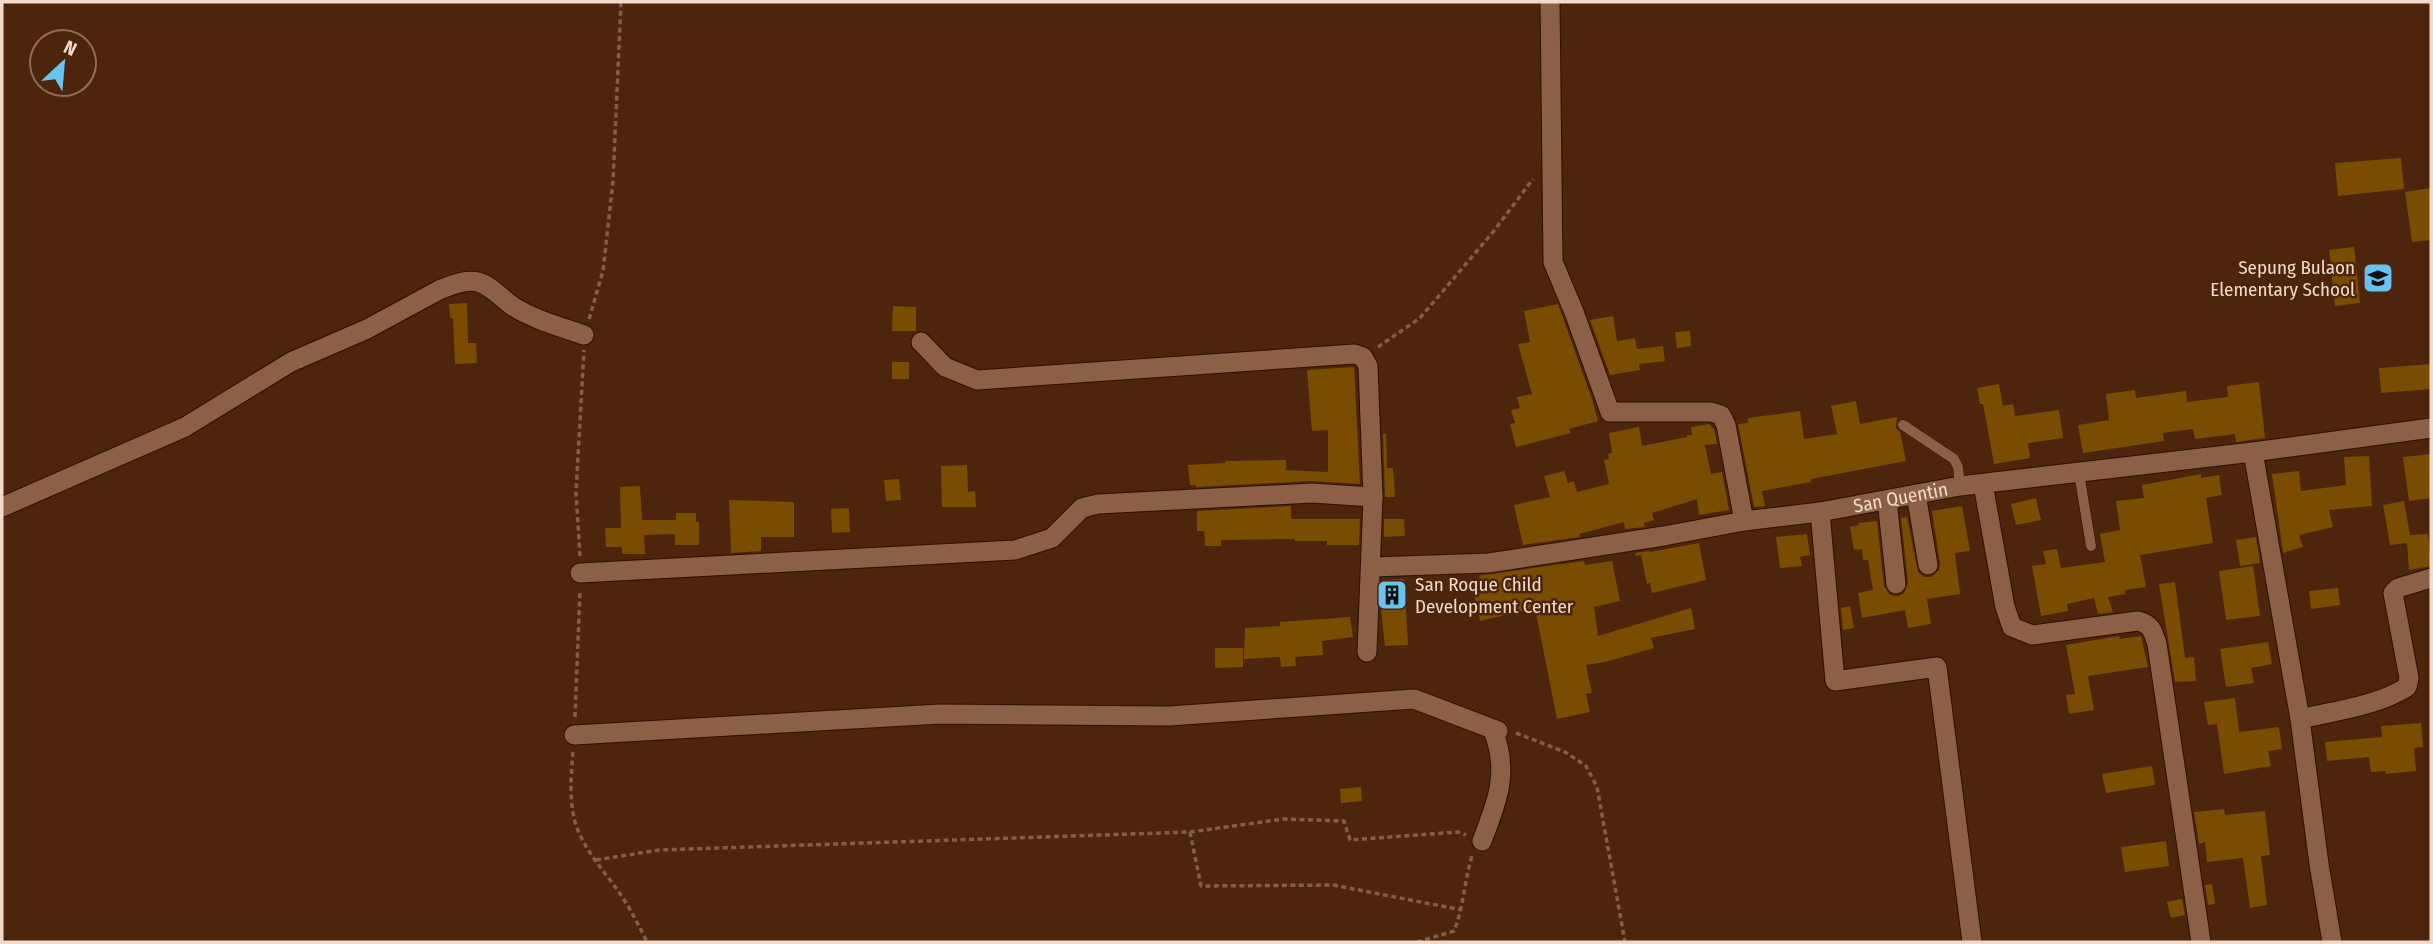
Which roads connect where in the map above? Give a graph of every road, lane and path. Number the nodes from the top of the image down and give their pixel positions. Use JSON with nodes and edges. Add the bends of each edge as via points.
{"nodes":[{"id":1,"x":621,"y":2,"type":"edge"},
{"id":2,"x":1550,"y":2,"type":"edge"},
{"id":3,"x":1551,"y":155,"type":"junction"},
{"id":4,"x":584,"y":335,"type":"junction"},
{"id":5,"x":921,"y":342,"type":"dead end"},
{"id":6,"x":1363,"y":357,"type":"junction"},
{"id":7,"x":1903,"y":425,"type":"dead end"},
{"id":8,"x":2431,"y":428,"type":"edge"},
{"id":9,"x":2253,"y":452,"type":"junction"},
{"id":10,"x":2079,"y":473,"type":"junction"},
{"id":11,"x":1983,"y":484,"type":"junction"},
{"id":12,"x":1960,"y":486,"type":"junction"},
{"id":13,"x":1916,"y":494,"type":"junction"},
{"id":14,"x":1373,"y":496,"type":"junction"},
{"id":15,"x":1887,"y":500,"type":"junction"},
{"id":16,"x":2,"y":507,"type":"edge"},
{"id":17,"x":1820,"y":512,"type":"junction"},
{"id":18,"x":1744,"y":521,"type":"junction"},
{"id":19,"x":2091,"y":546,"type":"dead end"},
{"id":20,"x":1928,"y":565,"type":"dead end"},
{"id":21,"x":1372,"y":567,"type":"junction"},
{"id":22,"x":580,"y":573,"type":"junction"},
{"id":23,"x":2431,"y":578,"type":"edge"},
{"id":24,"x":1896,"y":584,"type":"dead end"},
{"id":25,"x":1367,"y":652,"type":"dead end"},
{"id":26,"x":2300,"y":719,"type":"junction"},
{"id":27,"x":1498,"y":731,"type":"junction"},
{"id":28,"x":574,"y":735,"type":"junction"},
{"id":29,"x":1190,"y":832,"type":"junction"},
{"id":30,"x":1482,"y":841,"type":"junction"},
{"id":31,"x":596,"y":860,"type":"junction"},
{"id":32,"x":1462,"y":910,"type":"junction"},
{"id":33,"x":647,"y":942,"type":"edge"},
{"id":34,"x":1417,"y":942,"type":"edge"},
{"id":35,"x":1625,"y":942,"type":"edge"},
{"id":36,"x":1972,"y":942,"type":"edge"},
{"id":37,"x":2201,"y":942,"type":"edge"},
{"id":38,"x":2332,"y":942,"type":"edge"}],
"edges":[{"from":1,"to":4,"type":"path","via":[[613,181],[603,271]]},
{"from":2,"to":3,"type":"street"},
{"from":3,"to":6,"type":"path","via":[[1420,318]]},
{"from":3,"to":18,"type":"street","via":[[1553,262],[1610,412],[1721,415]]},
{"from":4,"to":16,"type":"street","via":[[513,306],[480,283],[454,285],[292,362],[185,427]]},
{"from":4,"to":22,"type":"path","via":[[576,492]]},
{"from":5,"to":6,"type":"street","via":[[945,367],[977,380],[1354,354]]},
{"from":6,"to":14,"type":"street","via":[[1368,366]]},
{"from":7,"to":12,"type":"lane","via":[[1954,459]]},
{"from":8,"to":9,"type":"street","name":"San Quentin"},
{"from":9,"to":10,"type":"street","name":"San Quentin"},
{"from":9,"to":26,"type":"street"},
{"from":10,"to":11,"type":"street","name":"San Quentin"},
{"from":10,"to":19,"type":"lane"},
{"from":11,"to":12,"type":"street","name":"San Quentin"},
{"from":11,"to":37,"type":"street","via":[[2012,627],[2032,635],[2138,621],[2152,630]]},
{"from":12,"to":13,"type":"street","name":"San Quentin"},
{"from":13,"to":15,"type":"street","name":"San Quentin"},
{"from":13,"to":20,"type":"street"},
{"from":14,"to":21,"type":"street"},
{"from":14,"to":22,"type":"street","via":[[1311,493],[1098,504],[1082,508],[1052,538],[1015,550]]},
{"from":15,"to":17,"type":"street","name":"San Quentin"},
{"from":15,"to":24,"type":"street"},
{"from":17,"to":18,"type":"street","name":"San Quentin"},
{"from":17,"to":36,"type":"street","via":[[1835,681],[1937,667]]},
{"from":18,"to":21,"type":"street","name":"San Quentin","via":[[1489,563]]},
{"from":21,"to":25,"type":"street"},
{"from":22,"to":28,"type":"path"},
{"from":23,"to":26,"type":"street","via":[[2393,593],[2407,687]]},
{"from":26,"to":38,"type":"street"},
{"from":27,"to":28,"type":"street","via":[[1414,699],[1169,716],[940,714]]},
{"from":27,"to":30,"type":"street","via":[[1493,733],[1502,775]]},
{"from":27,"to":35,"type":"path","via":[[1504,729],[1565,752],[1586,766],[1597,787]]},
{"from":28,"to":31,"type":"path","via":[[572,808]]},
{"from":29,"to":30,"type":"path","via":[[1284,819],[1344,821],[1350,839],[1458,832]]},
{"from":29,"to":31,"type":"path","via":[[659,850]]},
{"from":29,"to":32,"type":"path","via":[[1201,886],[1333,885]]},
{"from":30,"to":32,"type":"path","via":[[1471,857]]},
{"from":31,"to":33,"type":"path"},
{"from":32,"to":34,"type":"path","via":[[1454,932]]}]}
